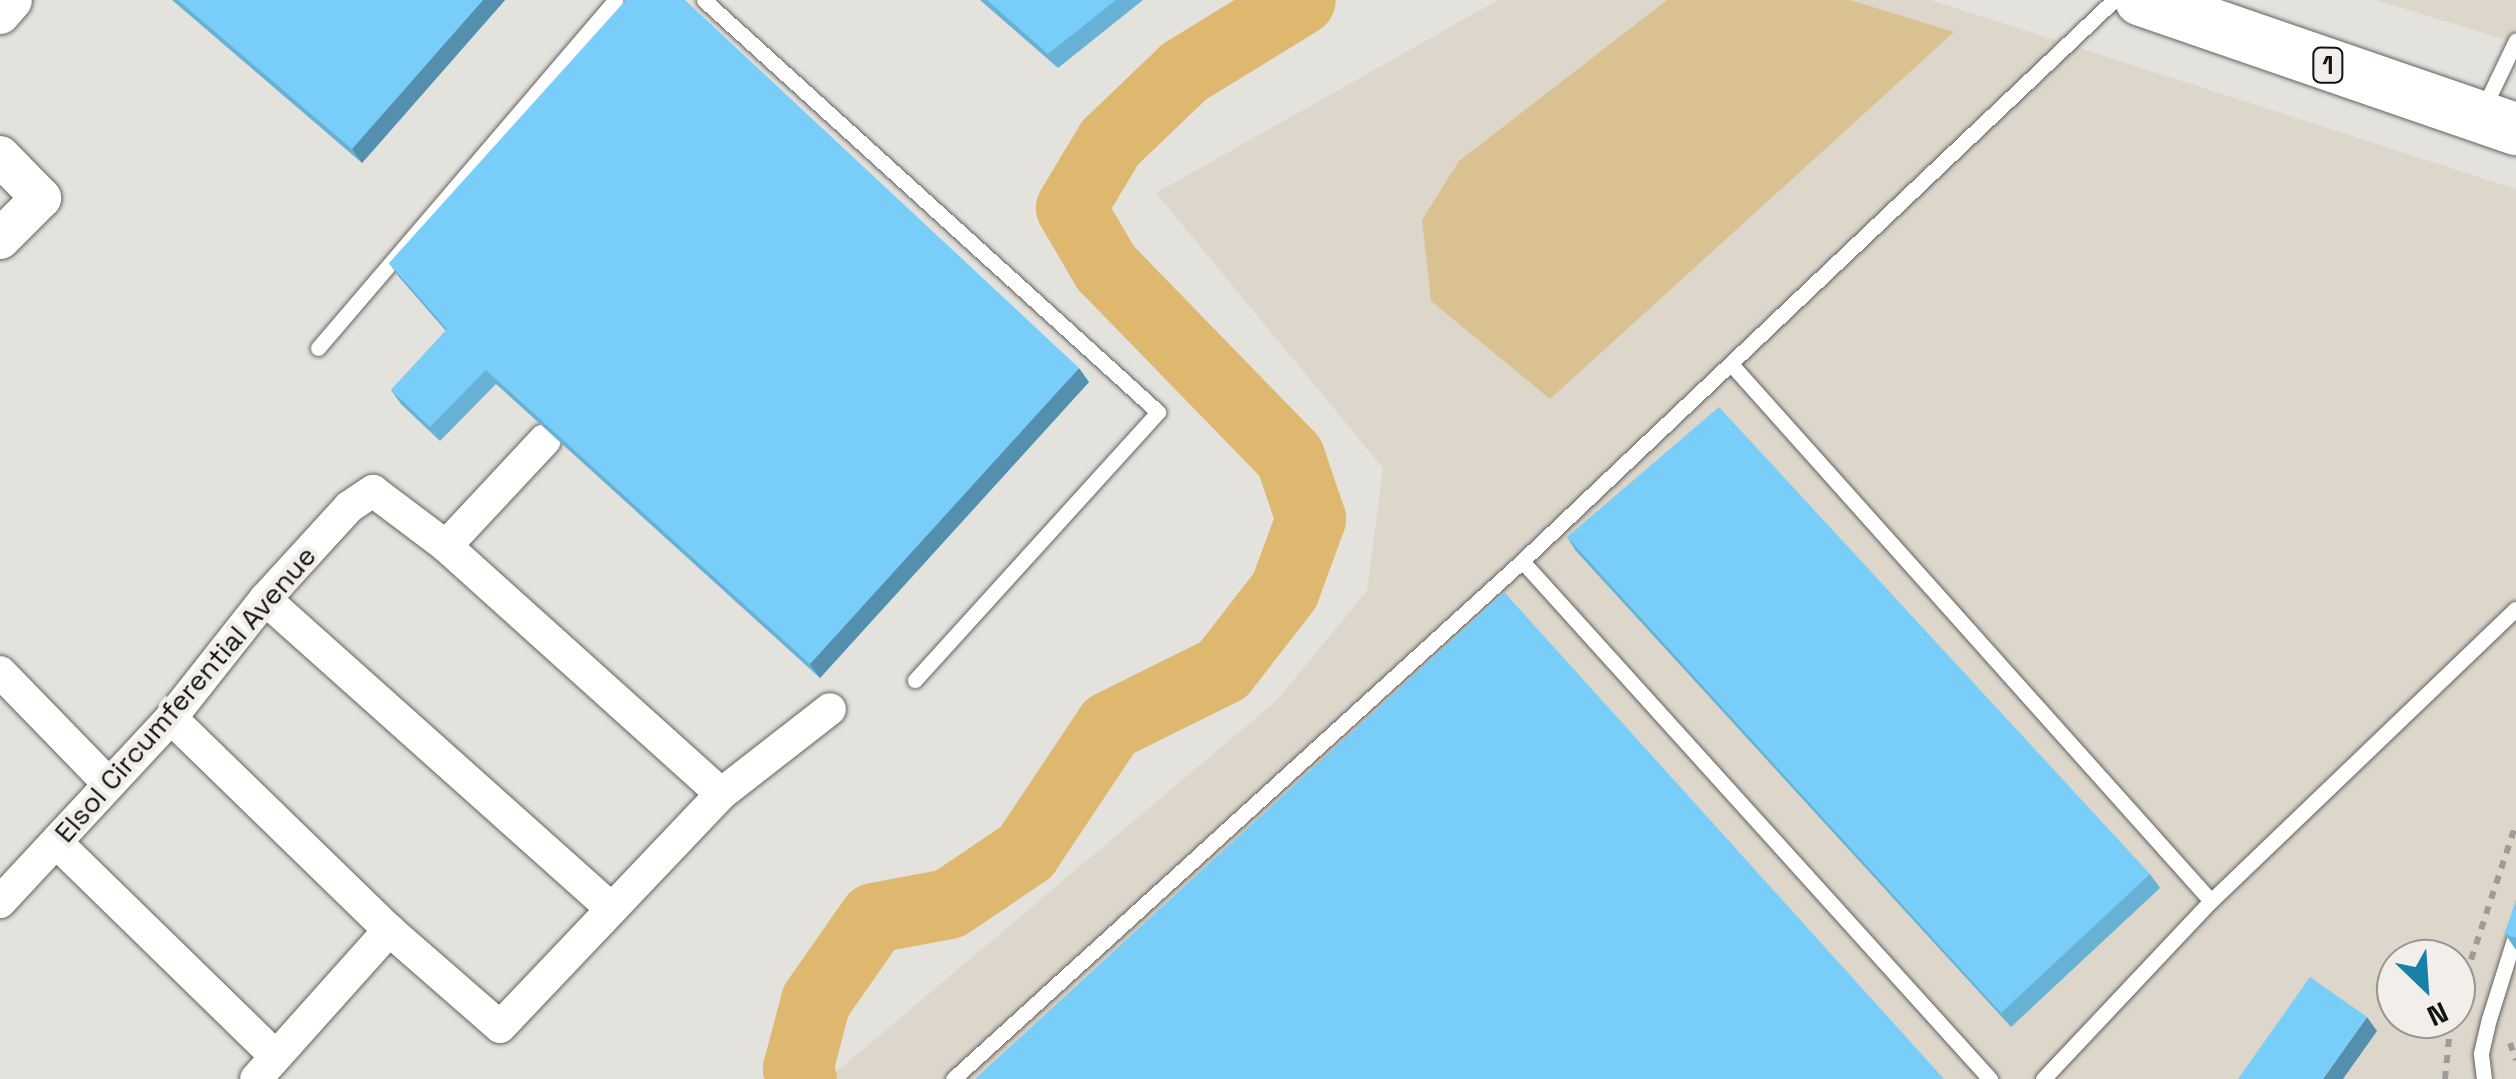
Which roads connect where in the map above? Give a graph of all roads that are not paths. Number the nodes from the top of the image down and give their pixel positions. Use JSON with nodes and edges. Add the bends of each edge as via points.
{"nodes":[{"id":1,"x":12,"y":0,"type":"edge"},
{"id":2,"x":614,"y":0,"type":"edge"},
{"id":3,"x":704,"y":0,"type":"edge"},
{"id":4,"x":2114,"y":0,"type":"edge"},
{"id":5,"x":2140,"y":0,"type":"edge"},
{"id":6,"x":0,"y":14,"type":"edge"},
{"id":7,"x":2516,"y":40,"type":"edge"},
{"id":8,"x":2497,"y":123,"type":"edge"},
{"id":9,"x":0,"y":156,"type":"edge"},
{"id":10,"x":0,"y":239,"type":"edge"},
{"id":11,"x":318,"y":348,"type":"dead end"},
{"id":12,"x":1731,"y":364,"type":"junction"},
{"id":13,"x":546,"y":440,"type":"edge"},
{"id":14,"x":446,"y":546,"type":"junction"},
{"id":15,"x":1522,"y":562,"type":"junction"},
{"id":16,"x":265,"y":600,"type":"junction"},
{"id":17,"x":2516,"y":608,"type":"edge"},
{"id":18,"x":0,"y":672,"type":"edge"},
{"id":19,"x":915,"y":680,"type":"dead end"},
{"id":20,"x":830,"y":709,"type":"dead end"},
{"id":21,"x":172,"y":718,"type":"junction"},
{"id":22,"x":109,"y":784,"type":"junction"},
{"id":23,"x":721,"y":794,"type":"junction"},
{"id":24,"x":57,"y":843,"type":"junction"},
{"id":25,"x":2211,"y":901,"type":"junction"},
{"id":26,"x":0,"y":902,"type":"edge"},
{"id":27,"x":612,"y":909,"type":"junction"},
{"id":28,"x":389,"y":930,"type":"junction"},
{"id":29,"x":2516,"y":933,"type":"edge"},
{"id":30,"x":266,"y":1067,"type":"edge"},
{"id":31,"x":953,"y":1079,"type":"edge"},
{"id":32,"x":1990,"y":1079,"type":"edge"},
{"id":33,"x":2044,"y":1079,"type":"edge"},
{"id":34,"x":2484,"y":1079,"type":"edge"}],
"edges":[{"from":1,"to":6,"type":"street"},
{"from":2,"to":11,"type":"lane"},
{"from":3,"to":19,"type":"lane","via":[[1158,412]]},
{"from":4,"to":12,"type":"lane"},
{"from":5,"to":8,"type":"highway","number":"1"},
{"from":7,"to":8,"type":"lane"},
{"from":9,"to":10,"type":"street","via":[[41,198]]},
{"from":12,"to":15,"type":"lane"},
{"from":12,"to":25,"type":"lane"},
{"from":13,"to":14,"type":"street"},
{"from":14,"to":16,"type":"street","name":"Elsol Circumferential Avenue","via":[[373,491],[349,507]]},
{"from":14,"to":23,"type":"street"},
{"from":15,"to":31,"type":"lane"},
{"from":15,"to":32,"type":"lane"},
{"from":16,"to":21,"type":"street","name":"Elsol Circumferential Avenue"},
{"from":16,"to":27,"type":"street"},
{"from":17,"to":25,"type":"lane"},
{"from":18,"to":22,"type":"street"},
{"from":20,"to":23,"type":"street"},
{"from":21,"to":22,"type":"street","name":"Elsol Circumferential Avenue"},
{"from":21,"to":28,"type":"street"},
{"from":22,"to":24,"type":"street","name":"Elsol Circumferential Avenue"},
{"from":23,"to":27,"type":"street"},
{"from":24,"to":26,"type":"street","name":"Elsol Circumferential Avenue"},
{"from":24,"to":30,"type":"street"},
{"from":25,"to":33,"type":"lane"},
{"from":27,"to":28,"type":"street","via":[[500,1027]]},
{"from":28,"to":30,"type":"street"},
{"from":29,"to":34,"type":"lane","via":[[2489,1019]]}]}
